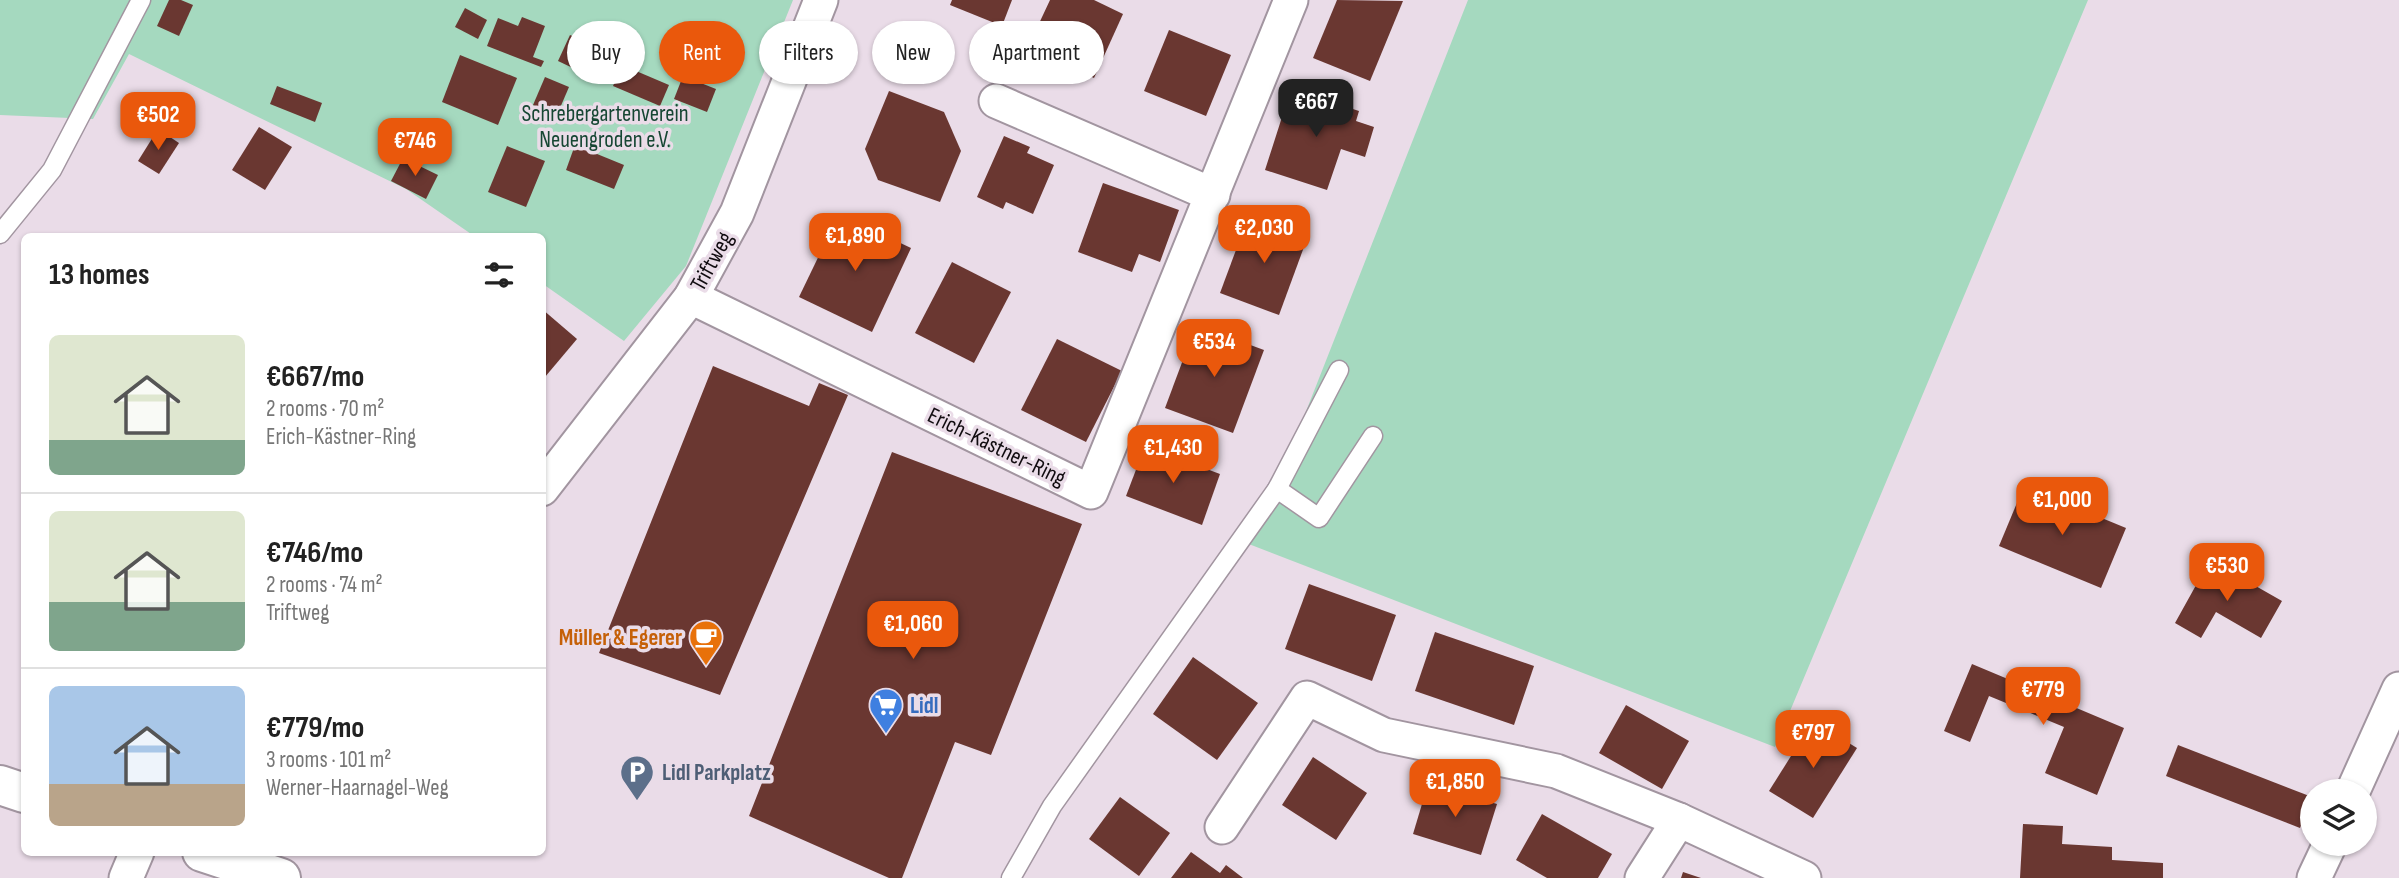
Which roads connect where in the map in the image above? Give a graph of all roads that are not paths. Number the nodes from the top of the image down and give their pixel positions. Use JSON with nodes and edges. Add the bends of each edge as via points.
{"nodes":[{"id":1,"x":141,"y":0,"type":"edge"},
{"id":2,"x":821,"y":0,"type":"edge"},
{"id":3,"x":1290,"y":0,"type":"edge"},
{"id":4,"x":996,"y":101,"type":"dead end"},
{"id":5,"x":1213,"y":195,"type":"junction"},
{"id":6,"x":0,"y":234,"type":"edge"},
{"id":7,"x":691,"y":297,"type":"junction"},
{"id":8,"x":1339,"y":370,"type":"dead end"},
{"id":9,"x":1373,"y":436,"type":"dead end"},
{"id":10,"x":546,"y":484,"type":"edge"},
{"id":11,"x":1277,"y":489,"type":"junction"},
{"id":12,"x":2399,"y":689,"type":"edge"},
{"id":13,"x":2358,"y":779,"type":"edge"},
{"id":14,"x":0,"y":785,"type":"edge"},
{"id":15,"x":21,"y":792,"type":"edge"},
{"id":16,"x":1679,"y":820,"type":"junction"},
{"id":17,"x":1222,"y":827,"type":"dead end"},
{"id":18,"x":135,"y":856,"type":"edge"},
{"id":19,"x":221,"y":856,"type":"edge"},
{"id":20,"x":2325,"y":856,"type":"edge"},
{"id":21,"x":272,"y":867,"type":"edge"},
{"id":22,"x":126,"y":878,"type":"edge"},
{"id":23,"x":1011,"y":878,"type":"edge"},
{"id":24,"x":1642,"y":878,"type":"edge"},
{"id":25,"x":1804,"y":878,"type":"edge"},
{"id":26,"x":2315,"y":878,"type":"edge"}],
"edges":[{"from":1,"to":6,"type":"lane","via":[[52,170]]},
{"from":2,"to":7,"type":"street","name":"Triftweg","via":[[737,213]]},
{"from":3,"to":5,"type":"street","name":"Erich-Kästner-Ring"},
{"from":4,"to":5,"type":"street"},
{"from":5,"to":7,"type":"street","name":"Erich-Kästner-Ring","via":[[1091,492]]},
{"from":7,"to":10,"type":"street","name":"Triftweg"},
{"from":8,"to":11,"type":"lane"},
{"from":9,"to":11,"type":"lane","via":[[1319,518]]},
{"from":11,"to":23,"type":"lane","via":[[1052,806]]},
{"from":12,"to":13,"type":"street"},
{"from":14,"to":15,"type":"main road"},
{"from":16,"to":17,"type":"street","via":[[1556,771],[1384,735],[1307,698]]},
{"from":16,"to":24,"type":"street"},
{"from":16,"to":25,"type":"street"},
{"from":18,"to":22,"type":"street"},
{"from":19,"to":21,"type":"main road"},
{"from":20,"to":26,"type":"street"}]}
